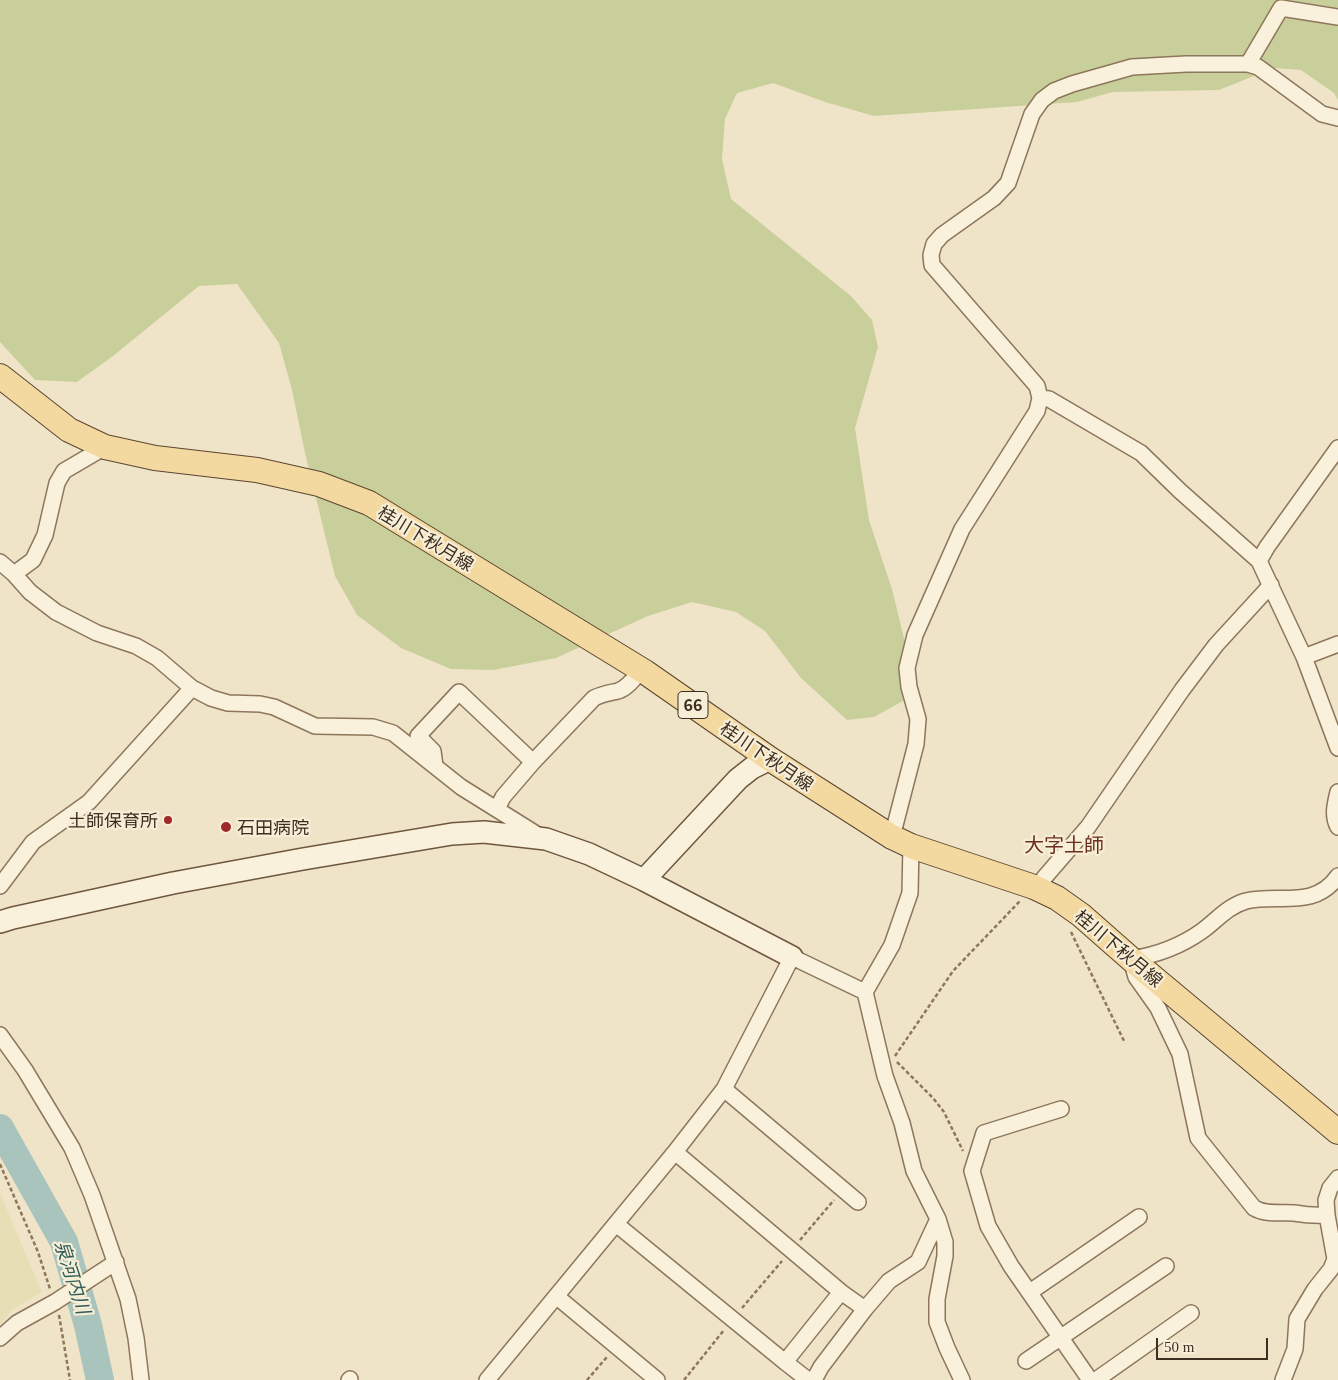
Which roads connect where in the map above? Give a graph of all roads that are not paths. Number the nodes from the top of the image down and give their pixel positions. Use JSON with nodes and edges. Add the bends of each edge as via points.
{"nodes":[{"id":1,"x":1338,"y":17,"type":"edge"},
{"id":2,"x":1248,"y":64,"type":"junction"},
{"id":3,"x":1338,"y":118,"type":"edge"},
{"id":4,"x":0,"y":376,"type":"edge"},
{"id":5,"x":1040,"y":398,"type":"junction"},
{"id":6,"x":105,"y":447,"type":"junction"},
{"id":7,"x":1338,"y":448,"type":"edge"},
{"id":8,"x":1259,"y":561,"type":"junction"},
{"id":9,"x":0,"y":562,"type":"edge"},
{"id":10,"x":14,"y":574,"type":"junction"},
{"id":11,"x":1270,"y":585,"type":"junction"},
{"id":12,"x":1338,"y":644,"type":"edge"},
{"id":13,"x":1304,"y":657,"type":"junction"},
{"id":14,"x":642,"y":669,"type":"junction"},
{"id":15,"x":192,"y":688,"type":"junction"},
{"id":16,"x":1338,"y":748,"type":"edge"},
{"id":17,"x":770,"y":760,"type":"junction"},
{"id":18,"x":533,"y":762,"type":"junction"},
{"id":19,"x":434,"y":766,"type":"junction"},
{"id":20,"x":1338,"y":792,"type":"edge"},
{"id":21,"x":497,"y":809,"type":"junction"},
{"id":22,"x":1338,"y":827,"type":"edge"},
{"id":23,"x":546,"y":840,"type":"junction"},
{"id":24,"x":902,"y":842,"type":"junction"},
{"id":25,"x":1338,"y":876,"type":"edge"},
{"id":26,"x":644,"y":880,"type":"junction"},
{"id":27,"x":0,"y":886,"type":"edge"},
{"id":28,"x":1036,"y":888,"type":"junction"},
{"id":29,"x":0,"y":922,"type":"edge"},
{"id":30,"x":792,"y":957,"type":"junction"},
{"id":31,"x":1131,"y":959,"type":"junction"},
{"id":32,"x":866,"y":992,"type":"junction"},
{"id":33,"x":0,"y":1035,"type":"edge"},
{"id":34,"x":724,"y":1089,"type":"junction"},
{"id":35,"x":1061,"y":1109,"type":"dead end"},
{"id":36,"x":1338,"y":1132,"type":"edge"},
{"id":37,"x":675,"y":1152,"type":"junction"},
{"id":38,"x":1338,"y":1178,"type":"edge"},
{"id":39,"x":858,"y":1202,"type":"dead end"},
{"id":40,"x":1327,"y":1215,"type":"junction"},
{"id":41,"x":1139,"y":1216,"type":"dead end"},
{"id":42,"x":938,"y":1219,"type":"junction"},
{"id":43,"x":616,"y":1224,"type":"junction"},
{"id":44,"x":112,"y":1265,"type":"junction"},
{"id":45,"x":1166,"y":1266,"type":"dead end"},
{"id":46,"x":841,"y":1292,"type":"junction"},
{"id":47,"x":1030,"y":1292,"type":"junction"},
{"id":48,"x":556,"y":1296,"type":"junction"},
{"id":49,"x":865,"y":1309,"type":"junction"},
{"id":50,"x":1191,"y":1313,"type":"dead end"},
{"id":51,"x":1059,"y":1337,"type":"junction"},
{"id":52,"x":0,"y":1338,"type":"edge"},
{"id":53,"x":1026,"y":1361,"type":"dead end"},
{"id":54,"x":785,"y":1362,"type":"junction"},
{"id":55,"x":496,"y":1377,"type":"edge"},
{"id":56,"x":141,"y":1380,"type":"edge"},
{"id":57,"x":657,"y":1380,"type":"edge"},
{"id":58,"x":808,"y":1380,"type":"edge"},
{"id":59,"x":814,"y":1380,"type":"edge"},
{"id":60,"x":962,"y":1380,"type":"edge"},
{"id":61,"x":1090,"y":1380,"type":"edge"},
{"id":62,"x":1096,"y":1380,"type":"edge"},
{"id":63,"x":1283,"y":1380,"type":"edge"}],
"edges":[{"from":1,"to":2,"type":"street","via":[[1281,8]]},
{"from":2,"to":3,"type":"street","via":[[1258,67],[1322,114]]},
{"from":2,"to":5,"type":"street","via":[[1132,67],[1054,91],[1032,114],[1008,182],[994,198],[934,244],[932,264],[1037,386]]},
{"from":4,"to":6,"type":"main road","name":"桂川下秋月線","number":"66","via":[[69,430]]},
{"from":5,"to":8,"type":"street","via":[[1049,399],[1141,452],[1180,492]]},
{"from":5,"to":24,"type":"street","via":[[1037,411],[962,529],[915,635],[906,668],[918,719]]},
{"from":6,"to":10,"type":"street","via":[[64,471],[57,483],[45,535],[32,560]]},
{"from":6,"to":14,"type":"main road","name":"桂川下秋月線","number":"66","via":[[155,458],[257,470],[319,484],[369,503]]},
{"from":7,"to":8,"type":"street"},
{"from":8,"to":11,"type":"street"},
{"from":9,"to":10,"type":"street"},
{"from":10,"to":15,"type":"street","via":[[30,592],[56,612],[97,633],[136,646],[157,658]]},
{"from":11,"to":13,"type":"street"},
{"from":11,"to":28,"type":"street","via":[[1216,645],[1088,827]]},
{"from":12,"to":13,"type":"street"},
{"from":13,"to":16,"type":"street"},
{"from":14,"to":17,"type":"main road","name":"桂川下秋月線","number":"66"},
{"from":14,"to":18,"type":"street","via":[[624,688],[594,698]]},
{"from":15,"to":19,"type":"street","via":[[228,703],[274,707],[314,726],[373,727],[392,734]]},
{"from":15,"to":27,"type":"street","via":[[89,802],[34,842]]},
{"from":17,"to":24,"type":"main road","name":"桂川下秋月線","number":"66"},
{"from":17,"to":26,"type":"street","via":[[752,768],[738,780]]},
{"from":18,"to":19,"type":"street","via":[[459,692],[418,736],[433,751]]},
{"from":18,"to":21,"type":"street","via":[[503,797]]},
{"from":19,"to":21,"type":"street"},
{"from":20,"to":22,"type":"street","via":[[1334,809]]},
{"from":21,"to":23,"type":"street"},
{"from":23,"to":26,"type":"street","via":[[590,854]]},
{"from":23,"to":29,"type":"street","via":[[484,832],[452,834],[173,883]]},
{"from":24,"to":28,"type":"main road","name":"桂川下秋月線","number":"66"},
{"from":24,"to":32,"type":"street","via":[[910,893],[892,945]]},
{"from":25,"to":31,"type":"street","via":[[1313,896],[1247,901],[1234,906],[1168,950]]},
{"from":26,"to":30,"type":"street"},
{"from":28,"to":31,"type":"main road","name":"桂川下秋月線","number":"66","via":[[1072,909]]},
{"from":30,"to":32,"type":"street"},
{"from":30,"to":34,"type":"street"},
{"from":31,"to":36,"type":"main road","name":"桂川下秋月線","number":"66"},
{"from":31,"to":40,"type":"street","via":[[1136,977],[1158,1008],[1180,1054],[1198,1138],[1260,1212]]},
{"from":32,"to":42,"type":"street","via":[[885,1076],[902,1123],[914,1171]]},
{"from":33,"to":44,"type":"street","via":[[72,1148],[92,1195]]},
{"from":34,"to":37,"type":"street"},
{"from":34,"to":39,"type":"street"},
{"from":35,"to":47,"type":"street","via":[[984,1133],[972,1171],[988,1226],[1010,1266]]},
{"from":37,"to":43,"type":"street"},
{"from":37,"to":46,"type":"street"},
{"from":38,"to":40,"type":"street","via":[[1326,1200]]},
{"from":40,"to":63,"type":"street","via":[[1334,1259],[1331,1269],[1297,1319],[1295,1350]]},
{"from":41,"to":47,"type":"street"},
{"from":42,"to":49,"type":"street","via":[[918,1262],[889,1282]]},
{"from":42,"to":60,"type":"street","via":[[945,1242],[945,1256],[937,1322]]},
{"from":43,"to":48,"type":"street"},
{"from":43,"to":54,"type":"street"},
{"from":44,"to":52,"type":"street","via":[[16,1323]]},
{"from":44,"to":56,"type":"street","via":[[128,1299]]},
{"from":45,"to":51,"type":"street"},
{"from":46,"to":49,"type":"street"},
{"from":46,"to":54,"type":"street"},
{"from":47,"to":51,"type":"street"},
{"from":48,"to":55,"type":"street"},
{"from":48,"to":57,"type":"street"},
{"from":49,"to":59,"type":"street"},
{"from":50,"to":62,"type":"street"},
{"from":51,"to":53,"type":"street"},
{"from":51,"to":61,"type":"street"},
{"from":54,"to":58,"type":"street"}]}
